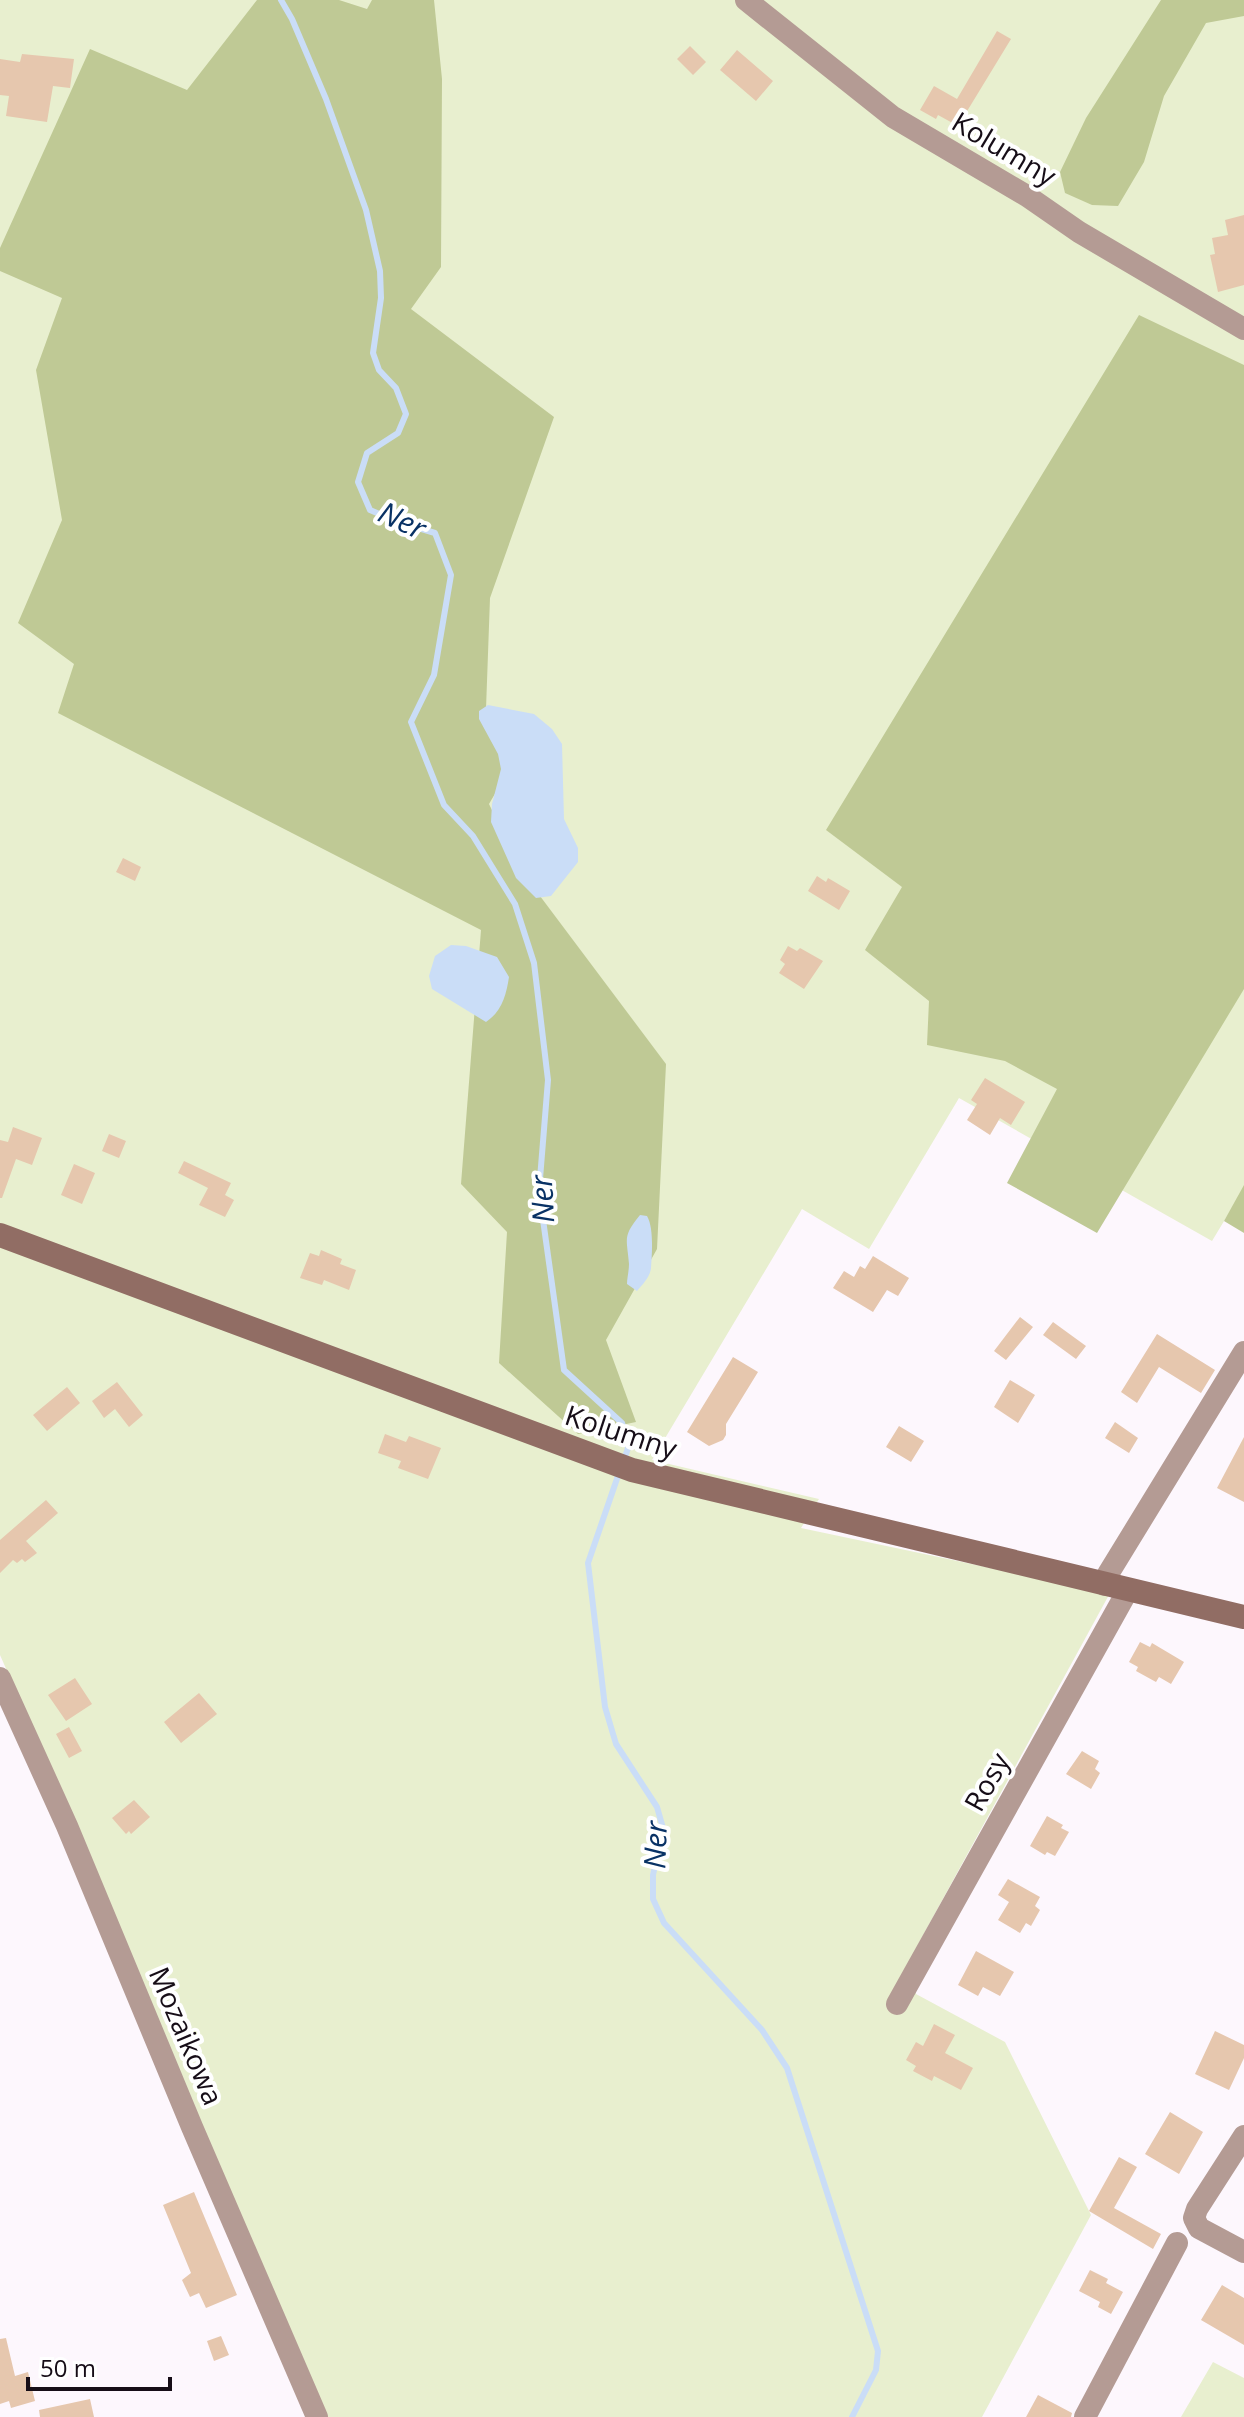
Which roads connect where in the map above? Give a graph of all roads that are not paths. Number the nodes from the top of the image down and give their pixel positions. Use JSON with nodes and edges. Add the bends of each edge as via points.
{"nodes":[{"id":1,"x":747,"y":0,"type":"edge"},
{"id":2,"x":1244,"y":329,"type":"edge"},
{"id":3,"x":0,"y":1235,"type":"edge"},
{"id":4,"x":1244,"y":1352,"type":"edge"},
{"id":5,"x":1117,"y":1587,"type":"junction"},
{"id":6,"x":1244,"y":1617,"type":"edge"},
{"id":7,"x":0,"y":1678,"type":"edge"},
{"id":8,"x":897,"y":2004,"type":"dead end"},
{"id":9,"x":1244,"y":2136,"type":"edge"},
{"id":10,"x":1177,"y":2243,"type":"dead end"},
{"id":11,"x":1244,"y":2252,"type":"edge"},
{"id":12,"x":317,"y":2417,"type":"edge"},
{"id":13,"x":1085,"y":2417,"type":"edge"}],
"edges":[{"from":1,"to":2,"type":"street","name":"Kolumny","via":[[893,117]]},
{"from":3,"to":5,"type":"street","name":"Kolumny","via":[[632,1470]]},
{"from":4,"to":5,"type":"street","name":"Rosy","via":[[1108,1574]]},
{"from":5,"to":6,"type":"street","name":"Kolumny"},
{"from":5,"to":8,"type":"street","name":"Rosy"},
{"from":7,"to":12,"type":"street","name":"Mozaikowa"},
{"from":9,"to":11,"type":"street","via":[[1194,2218],[1199,2228]]},
{"from":10,"to":13,"type":"street"}]}
